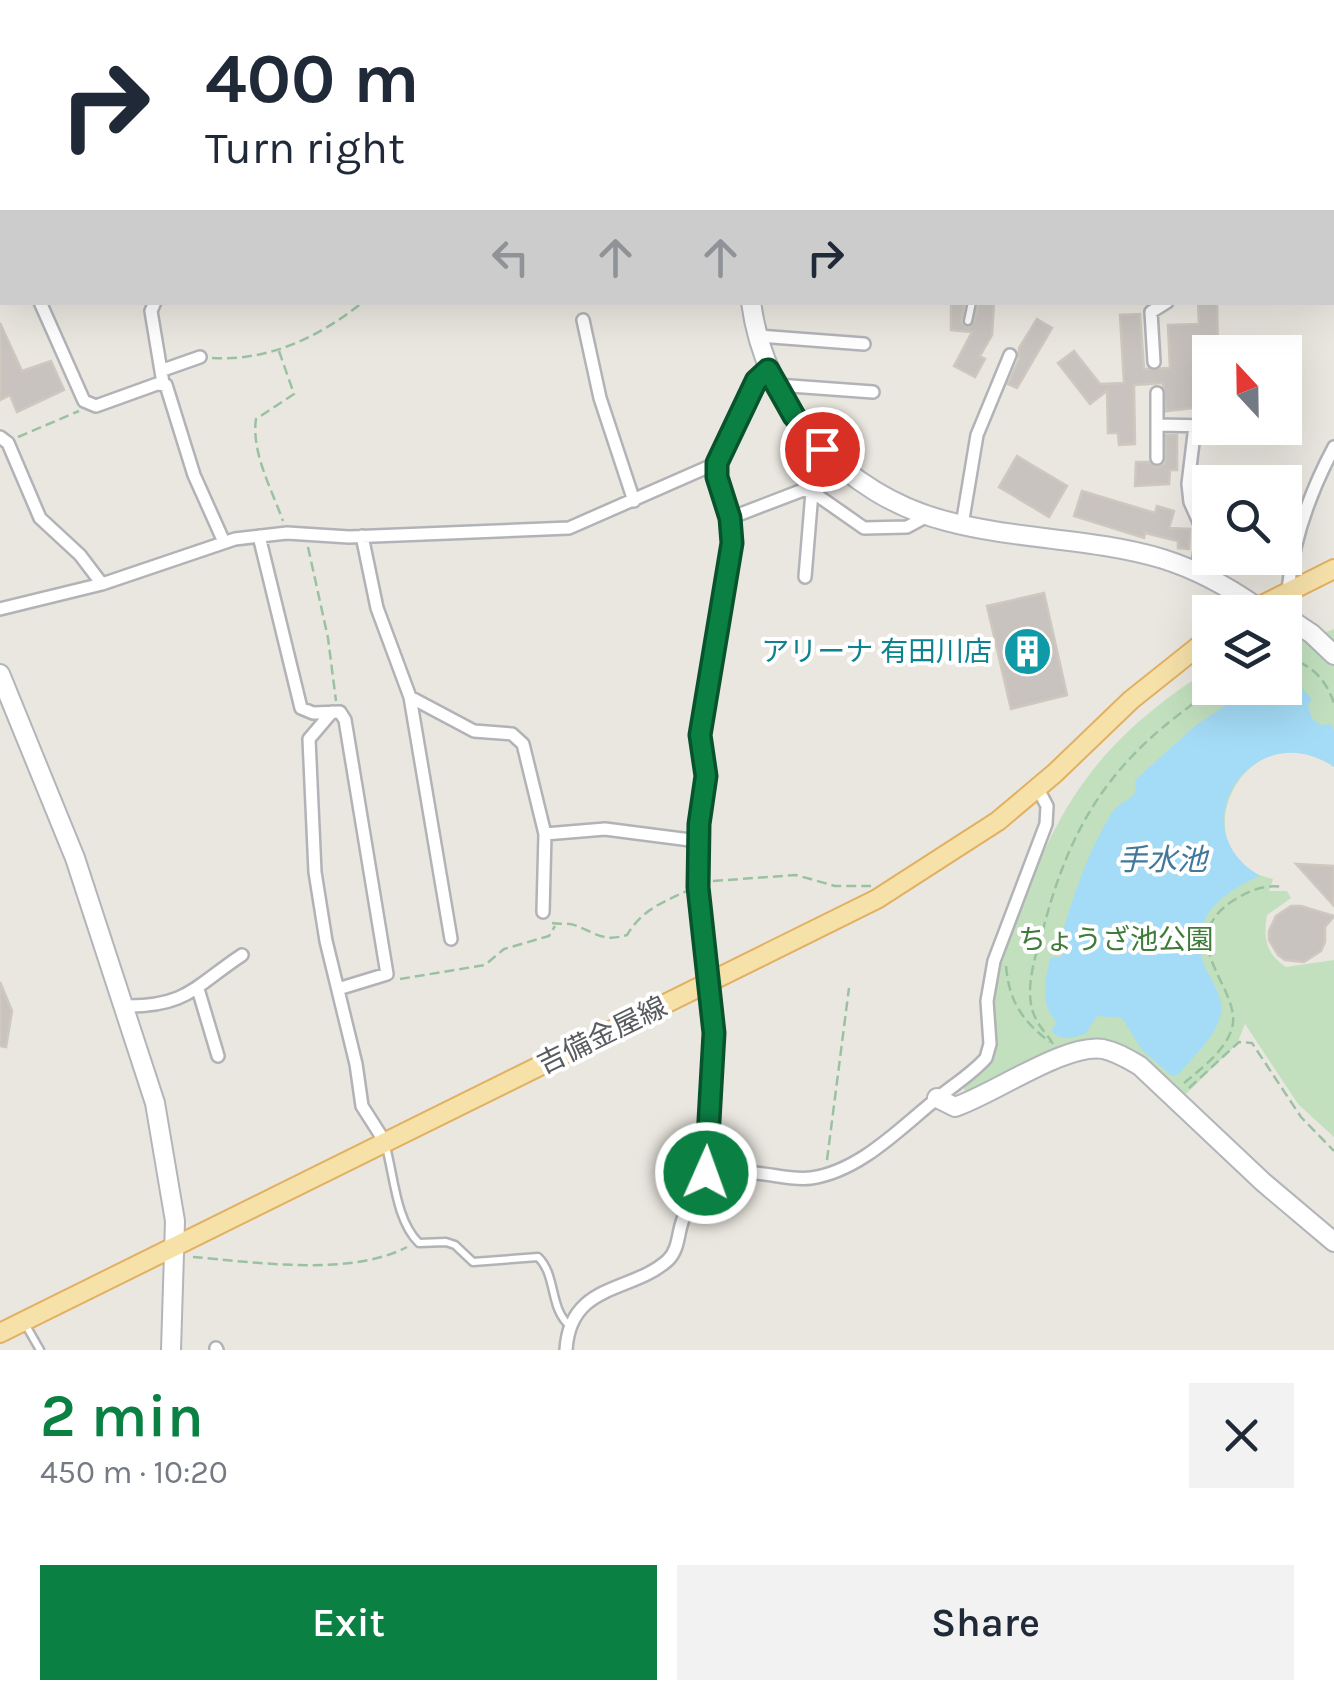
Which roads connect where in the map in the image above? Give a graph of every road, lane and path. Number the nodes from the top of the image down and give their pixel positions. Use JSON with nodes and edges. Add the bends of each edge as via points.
{"nodes":[{"id":1,"x":41,"y":305,"type":"edge"},
{"id":2,"x":154,"y":305,"type":"edge"},
{"id":3,"x":359,"y":305,"type":"edge"},
{"id":4,"x":752,"y":305,"type":"edge"},
{"id":5,"x":971,"y":305,"type":"edge"},
{"id":6,"x":1162,"y":305,"type":"edge"},
{"id":7,"x":583,"y":320,"type":"dead end"},
{"id":8,"x":968,"y":321,"type":"dead end"},
{"id":9,"x":758,"y":336,"type":"junction"},
{"id":10,"x":864,"y":344,"type":"dead end"},
{"id":11,"x":279,"y":351,"type":"junction"},
{"id":12,"x":1010,"y":355,"type":"dead end"},
{"id":13,"x":200,"y":357,"type":"joint"},
{"id":14,"x":1154,"y":362,"type":"dead end"},
{"id":15,"x":163,"y":376,"type":"junction"},
{"id":16,"x":772,"y":378,"type":"junction"},
{"id":17,"x":873,"y":392,"type":"dead end"},
{"id":18,"x":1156,"y":392,"type":"dead end"},
{"id":19,"x":93,"y":406,"type":"junction"},
{"id":20,"x":1157,"y":426,"type":"junction"},
{"id":21,"x":1192,"y":426,"type":"edge"},
{"id":22,"x":4,"y":439,"type":"edge"},
{"id":23,"x":1334,"y":447,"type":"edge"},
{"id":24,"x":1157,"y":458,"type":"dead end"},
{"id":25,"x":717,"y":463,"type":"junction"},
{"id":26,"x":1192,"y":467,"type":"edge"},
{"id":27,"x":812,"y":492,"type":"junction"},
{"id":28,"x":634,"y":501,"type":"junction"},
{"id":29,"x":1192,"y":507,"type":"edge"},
{"id":30,"x":923,"y":514,"type":"junction"},
{"id":31,"x":730,"y":518,"type":"junction"},
{"id":32,"x":962,"y":525,"type":"junction"},
{"id":33,"x":288,"y":533,"type":"junction"},
{"id":34,"x":305,"y":534,"type":"junction"},
{"id":35,"x":260,"y":536,"type":"junction"},
{"id":36,"x":362,"y":536,"type":"junction"},
{"id":37,"x":224,"y":542,"type":"junction"},
{"id":38,"x":1334,"y":569,"type":"edge"},
{"id":39,"x":1192,"y":570,"type":"edge"},
{"id":40,"x":1204,"y":575,"type":"edge"},
{"id":41,"x":806,"y":576,"type":"dead end"},
{"id":42,"x":102,"y":584,"type":"junction"},
{"id":43,"x":1288,"y":590,"type":"junction"},
{"id":44,"x":1237,"y":595,"type":"edge"},
{"id":45,"x":1281,"y":595,"type":"edge"},
{"id":46,"x":0,"y":609,"type":"edge"},
{"id":47,"x":1302,"y":627,"type":"edge"},
{"id":48,"x":1192,"y":652,"type":"edge"},
{"id":49,"x":1334,"y":655,"type":"edge"},
{"id":50,"x":1302,"y":662,"type":"edge"},
{"id":51,"x":0,"y":674,"type":"edge"},
{"id":52,"x":410,"y":697,"type":"junction"},
{"id":53,"x":1334,"y":703,"type":"edge"},
{"id":54,"x":1192,"y":705,"type":"edge"},
{"id":55,"x":333,"y":712,"type":"junction"},
{"id":56,"x":1038,"y":789,"type":"junction"},
{"id":57,"x":545,"y":834,"type":"junction"},
{"id":58,"x":698,"y":841,"type":"junction"},
{"id":59,"x":1282,"y":886,"type":"dead end"},
{"id":60,"x":543,"y":912,"type":"dead end"},
{"id":61,"x":556,"y":925,"type":"dead end"},
{"id":62,"x":451,"y":939,"type":"dead end"},
{"id":63,"x":242,"y":955,"type":"dead end"},
{"id":64,"x":1006,"y":964,"type":"dead end"},
{"id":65,"x":382,"y":976,"type":"junction"},
{"id":66,"x":708,"y":983,"type":"junction"},
{"id":67,"x":848,"y":988,"type":"dead end"},
{"id":68,"x":198,"y":989,"type":"junction"},
{"id":69,"x":338,"y":989,"type":"junction"},
{"id":70,"x":125,"y":1006,"type":"junction"},
{"id":71,"x":218,"y":1056,"type":"dead end"},
{"id":72,"x":1174,"y":1096,"type":"junction"},
{"id":73,"x":937,"y":1098,"type":"junction"},
{"id":74,"x":385,"y":1142,"type":"junction"},
{"id":75,"x":1334,"y":1152,"type":"edge"},
{"id":76,"x":825,"y":1174,"type":"junction"},
{"id":77,"x":712,"y":1186,"type":"junction"},
{"id":78,"x":416,"y":1240,"type":"junction"},
{"id":79,"x":1334,"y":1242,"type":"edge"},
{"id":80,"x":174,"y":1251,"type":"junction"},
{"id":81,"x":24,"y":1321,"type":"junction"},
{"id":82,"x":570,"y":1326,"type":"junction"},
{"id":83,"x":1,"y":1331,"type":"edge"},
{"id":84,"x":40,"y":1350,"type":"edge"},
{"id":85,"x":171,"y":1350,"type":"edge"},
{"id":86,"x":566,"y":1350,"type":"edge"}],
"edges":[{"from":1,"to":19,"type":"street","via":[[84,401]]},
{"from":2,"to":15,"type":"street"},
{"from":3,"to":11,"type":"path"},
{"from":4,"to":9,"type":"street"},
{"from":5,"to":8,"type":"lane"},
{"from":6,"to":14,"type":"street","via":[[1151,312]]},
{"from":7,"to":28,"type":"street"},
{"from":9,"to":10,"type":"street"},
{"from":9,"to":16,"type":"street"},
{"from":11,"to":13,"type":"path"},
{"from":11,"to":33,"type":"path","via":[[294,394],[254,425]]},
{"from":12,"to":32,"type":"street","via":[[976,435]]},
{"from":13,"to":15,"type":"street"},
{"from":15,"to":19,"type":"street"},
{"from":15,"to":37,"type":"street","via":[[194,475]]},
{"from":16,"to":17,"type":"street"},
{"from":16,"to":25,"type":"street","via":[[756,381]]},
{"from":16,"to":30,"type":"street","via":[[822,449],[866,486]]},
{"from":18,"to":20,"type":"street"},
{"from":19,"to":22,"type":"path"},
{"from":20,"to":21,"type":"street"},
{"from":20,"to":24,"type":"street"},
{"from":22,"to":42,"type":"street","via":[[40,518]]},
{"from":23,"to":43,"type":"street","via":[[1291,555]]},
{"from":25,"to":28,"type":"street"},
{"from":25,"to":31,"type":"street"},
{"from":26,"to":29,"type":"street"},
{"from":27,"to":30,"type":"street","via":[[864,528],[907,527]]},
{"from":27,"to":31,"type":"street","via":[[793,492]]},
{"from":27,"to":41,"type":"street"},
{"from":28,"to":36,"type":"street","via":[[570,528]]},
{"from":30,"to":32,"type":"street"},
{"from":31,"to":58,"type":"street","via":[[732,543],[700,735],[706,776]]},
{"from":32,"to":39,"type":"street","via":[[1126,550]]},
{"from":33,"to":34,"type":"street"},
{"from":33,"to":35,"type":"street"},
{"from":34,"to":36,"type":"street"},
{"from":34,"to":55,"type":"path","via":[[328,638]]},
{"from":35,"to":37,"type":"street"},
{"from":35,"to":55,"type":"street","via":[[298,700],[306,712]]},
{"from":36,"to":52,"type":"street","via":[[377,608]]},
{"from":37,"to":42,"type":"street"},
{"from":38,"to":43,"type":"main road"},
{"from":40,"to":44,"type":"street"},
{"from":42,"to":46,"type":"street"},
{"from":43,"to":45,"type":"main road"},
{"from":47,"to":49,"type":"street"},
{"from":48,"to":56,"type":"main road","name":"吉備金屋線"},
{"from":50,"to":53,"type":"path","via":[[1317,673]]},
{"from":51,"to":70,"type":"street","via":[[56,806]]},
{"from":52,"to":57,"type":"street","via":[[474,731],[518,737]]},
{"from":52,"to":62,"type":"street"},
{"from":54,"to":64,"type":"path","via":[[1118,771],[1064,860],[1030,1001],[1057,1050],[1018,1012]]},
{"from":55,"to":65,"type":"street","via":[[345,720],[387,974]]},
{"from":55,"to":69,"type":"street","via":[[309,740],[315,872]]},
{"from":56,"to":66,"type":"main road","name":"吉備金屋線","via":[[878,899]]},
{"from":56,"to":73,"type":"street","via":[[1046,824],[994,961],[987,1001],[990,1052]]},
{"from":57,"to":58,"type":"street","via":[[605,829]]},
{"from":57,"to":60,"type":"street"},
{"from":58,"to":66,"type":"street"},
{"from":59,"to":72,"type":"path","via":[[1238,898],[1211,925],[1212,963],[1233,1026]]},
{"from":61,"to":65,"type":"path","via":[[549,936],[504,948],[485,966],[393,980]]},
{"from":63,"to":68,"type":"street"},
{"from":65,"to":69,"type":"street"},
{"from":66,"to":74,"type":"main road","name":"吉備金屋線"},
{"from":66,"to":77,"type":"street","via":[[714,1033],[705,1156]]},
{"from":67,"to":76,"type":"path"},
{"from":68,"to":70,"type":"street","via":[[168,1004]]},
{"from":68,"to":71,"type":"street"},
{"from":69,"to":74,"type":"street","via":[[362,1106]]},
{"from":70,"to":80,"type":"street","via":[[162,1130]]},
{"from":72,"to":73,"type":"street","via":[[1140,1066],[1100,1048],[1066,1054],[955,1108]]},
{"from":72,"to":75,"type":"path","via":[[1247,1040]]},
{"from":72,"to":79,"type":"street"},
{"from":73,"to":76,"type":"street","via":[[866,1154]]},
{"from":74,"to":78,"type":"lane"},
{"from":74,"to":80,"type":"main road","name":"吉備金屋線"},
{"from":76,"to":77,"type":"street","via":[[746,1172]]},
{"from":77,"to":82,"type":"street","via":[[684,1216],[666,1262],[593,1300]]},
{"from":78,"to":80,"type":"path","via":[[389,1255],[332,1264]]},
{"from":78,"to":82,"type":"lane","via":[[455,1244],[473,1262],[538,1257],[561,1319]]},
{"from":80,"to":81,"type":"main road","name":"吉備金屋線"},
{"from":80,"to":85,"type":"street"},
{"from":81,"to":83,"type":"main road","name":"吉備金屋線"},
{"from":81,"to":84,"type":"lane"},
{"from":82,"to":86,"type":"street"}]}
